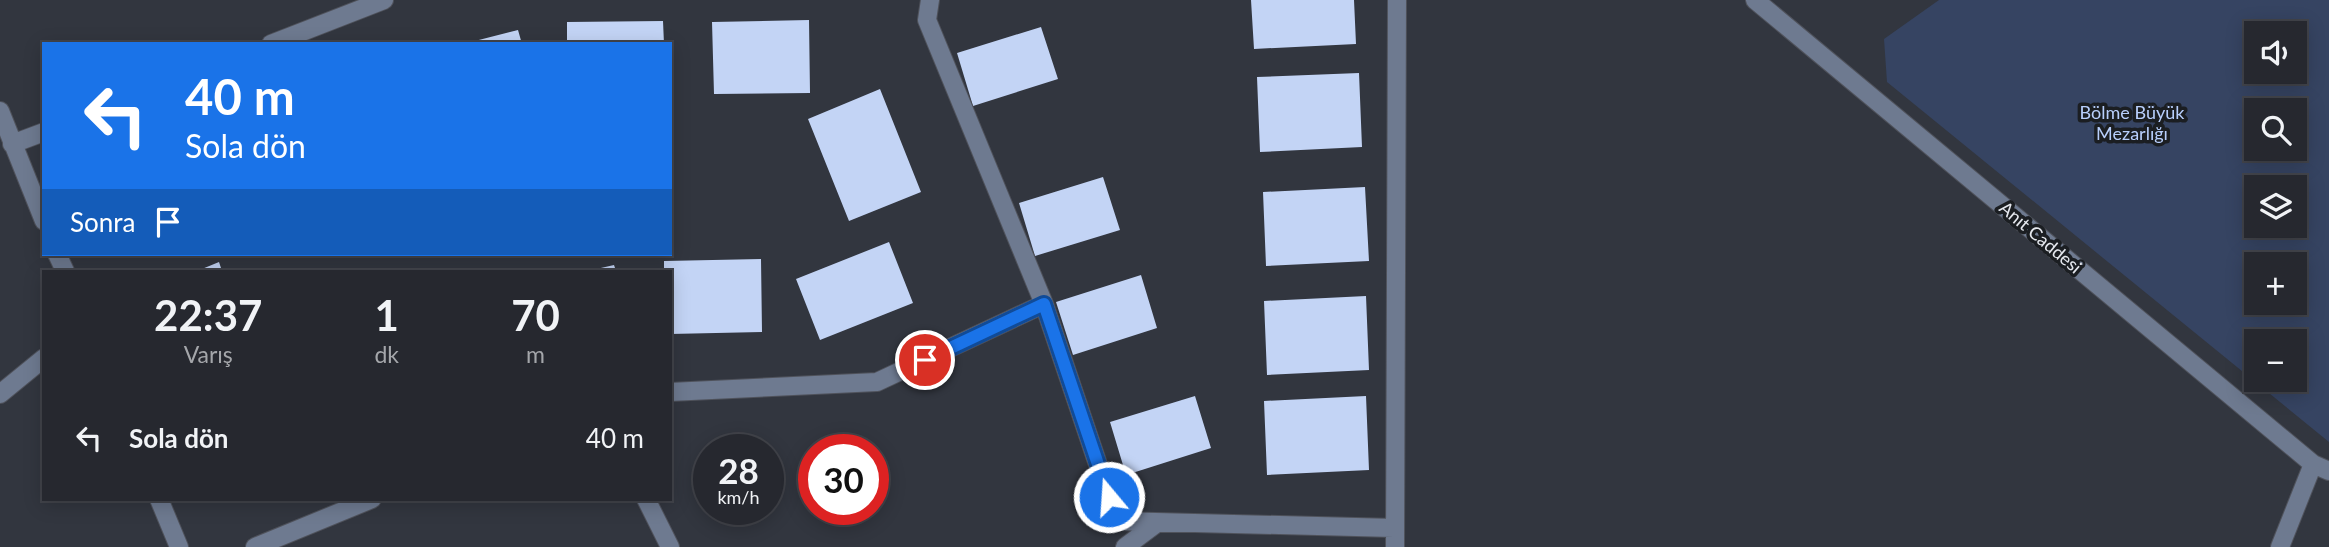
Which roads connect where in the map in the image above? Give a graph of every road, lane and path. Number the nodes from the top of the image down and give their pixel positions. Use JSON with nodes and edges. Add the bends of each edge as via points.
{"nodes":[{"id":1,"x":384,"y":0,"type":"edge"},
{"id":2,"x":930,"y":0,"type":"edge"},
{"id":3,"x":1397,"y":0,"type":"edge"},
{"id":4,"x":1755,"y":0,"type":"edge"},
{"id":5,"x":276,"y":42,"type":"edge"},
{"id":6,"x":0,"y":111,"type":"edge"},
{"id":7,"x":42,"y":133,"type":"edge"},
{"id":8,"x":12,"y":144,"type":"junction"},
{"id":9,"x":42,"y":216,"type":"edge"},
{"id":10,"x":1044,"y":304,"type":"junction"},
{"id":11,"x":42,"y":360,"type":"edge"},
{"id":12,"x":672,"y":392,"type":"edge"},
{"id":13,"x":0,"y":394,"type":"edge"},
{"id":14,"x":2321,"y":467,"type":"edge"},
{"id":15,"x":160,"y":501,"type":"edge"},
{"id":16,"x":367,"y":501,"type":"edge"},
{"id":17,"x":647,"y":501,"type":"edge"},
{"id":18,"x":1157,"y":523,"type":"junction"},
{"id":19,"x":1394,"y":528,"type":"junction"},
{"id":20,"x":179,"y":547,"type":"edge"},
{"id":21,"x":256,"y":547,"type":"edge"},
{"id":22,"x":670,"y":547,"type":"edge"},
{"id":23,"x":1125,"y":547,"type":"edge"},
{"id":24,"x":1395,"y":547,"type":"edge"},
{"id":25,"x":2280,"y":547,"type":"edge"}],
"edges":[{"from":1,"to":5,"type":"street"},
{"from":2,"to":10,"type":"street","via":[[927,20]]},
{"from":3,"to":19,"type":"street"},
{"from":4,"to":14,"type":"street","name":"Anıt Caddesi"},
{"from":6,"to":8,"type":"street"},
{"from":7,"to":8,"type":"street"},
{"from":8,"to":9,"type":"street"},
{"from":10,"to":12,"type":"street","via":[[877,382]]},
{"from":10,"to":18,"type":"street","via":[[1117,522]]},
{"from":11,"to":13,"type":"street"},
{"from":14,"to":25,"type":"street"},
{"from":15,"to":20,"type":"street"},
{"from":16,"to":21,"type":"street"},
{"from":17,"to":22,"type":"street"},
{"from":18,"to":19,"type":"street"},
{"from":18,"to":23,"type":"street"},
{"from":19,"to":24,"type":"street"}]}
